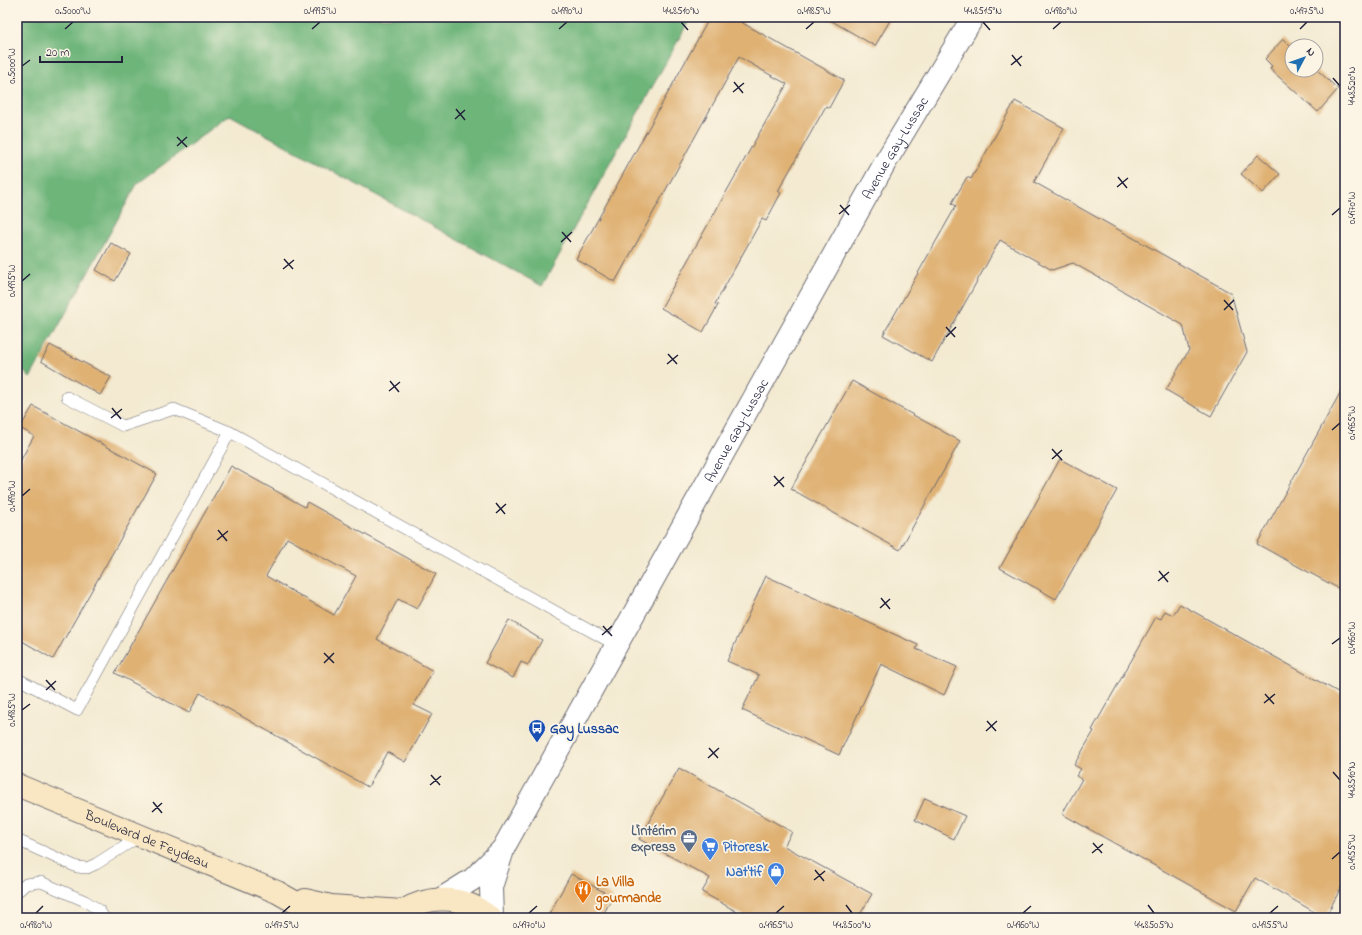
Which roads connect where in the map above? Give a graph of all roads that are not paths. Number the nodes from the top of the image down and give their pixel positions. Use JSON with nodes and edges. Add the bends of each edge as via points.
{"nodes":[{"id":1,"x":973,"y":17,"type":"edge"},
{"id":2,"x":67,"y":397,"type":"dead end"},
{"id":3,"x":230,"y":432,"type":"junction"},
{"id":4,"x":616,"y":644,"type":"junction"},
{"id":5,"x":22,"y":681,"type":"dead end"},
{"id":6,"x":17,"y":785,"type":"edge"},
{"id":7,"x":140,"y":836,"type":"junction"},
{"id":8,"x":17,"y":840,"type":"edge"},
{"id":9,"x":504,"y":847,"type":"junction"},
{"id":10,"x":22,"y":882,"type":"edge"},
{"id":11,"x":17,"y":892,"type":"edge"},
{"id":12,"x":277,"y":892,"type":"junction"},
{"id":13,"x":441,"y":899,"type":"junction"},
{"id":14,"x":397,"y":914,"type":"edge"},
{"id":15,"x":104,"y":918,"type":"edge"},
{"id":16,"x":323,"y":918,"type":"edge"},
{"id":17,"x":492,"y":918,"type":"edge"}],
"edges":[{"from":1,"to":4,"type":"street","name":"Avenue Gay-Lussac","via":[[886,161]]},
{"from":2,"to":3,"type":"lane","via":[[123,426],[174,409]]},
{"from":3,"to":4,"type":"lane"},
{"from":3,"to":5,"type":"lane","via":[[77,710]]},
{"from":4,"to":9,"type":"street","name":"Avenue Gay-Lussac"},
{"from":6,"to":7,"type":"main road","name":"Boulevard de Feydeau"},
{"from":7,"to":8,"type":"lane","via":[[87,868],[77,867]]},
{"from":7,"to":12,"type":"main road","name":"Boulevard de Feydeau"},
{"from":9,"to":13,"type":"street","name":"Avenue Gay-Lussac","via":[[473,879]]},
{"from":9,"to":17,"type":"street","name":"Avenue Gay-Lussac","via":[[491,888]]},
{"from":10,"to":11,"type":"lane"},
{"from":10,"to":15,"type":"lane","via":[[41,882],[79,898],[99,910]]},
{"from":12,"to":14,"type":"main road","name":"Boulevard de Feydeau","via":[[331,906]]},
{"from":12,"to":16,"type":"main road","name":"Boulevard de Feydeau"},
{"from":13,"to":14,"type":"main road","via":[[414,904]]},
{"from":13,"to":17,"type":"main road","via":[[474,906]]}]}
